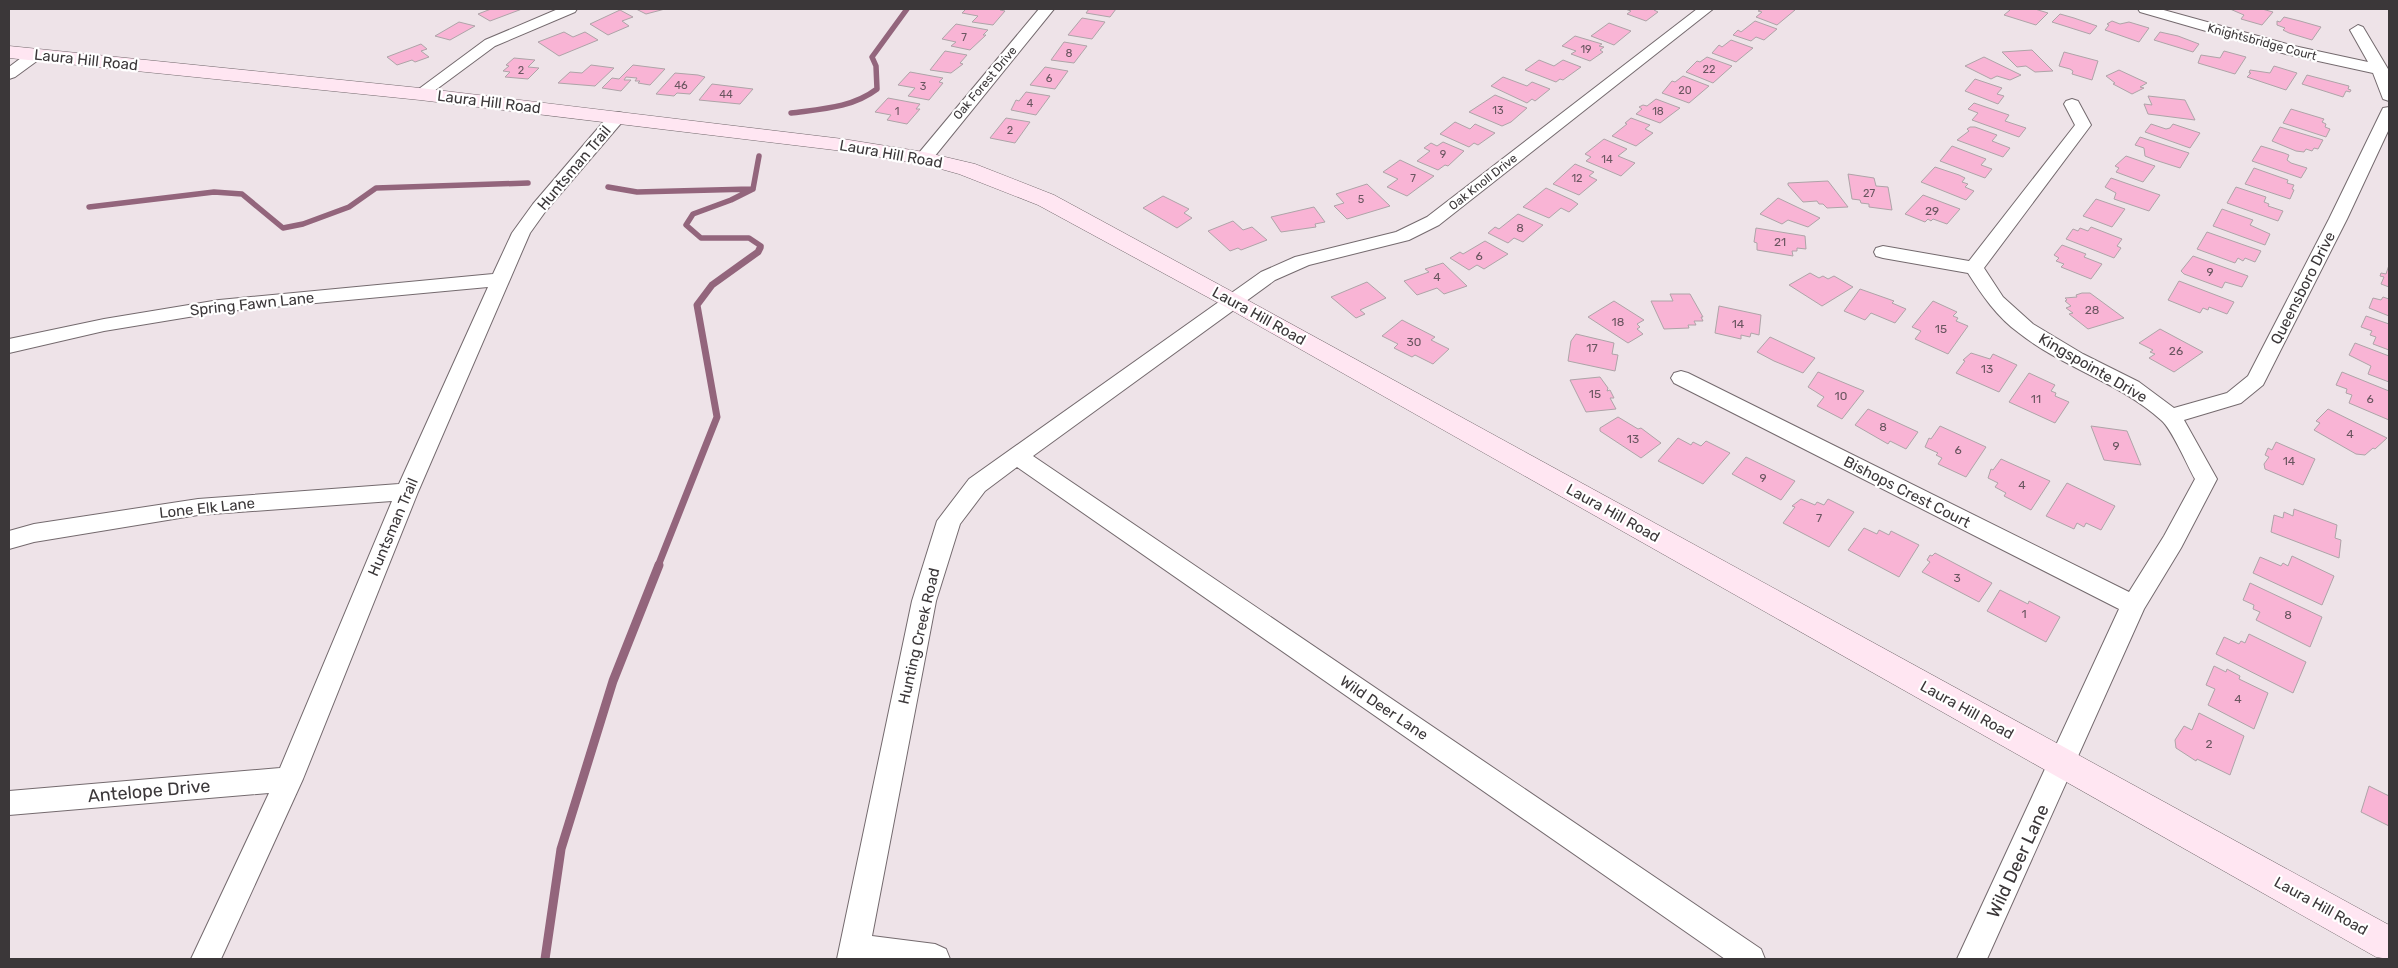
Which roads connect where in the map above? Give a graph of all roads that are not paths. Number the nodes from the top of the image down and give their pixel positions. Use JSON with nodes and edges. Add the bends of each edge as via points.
{"nodes":[{"id":1,"x":570,"y":9,"type":"edge"},
{"id":2,"x":1047,"y":9,"type":"edge"},
{"id":3,"x":1706,"y":9,"type":"edge"},
{"id":4,"x":2146,"y":9,"type":"edge"},
{"id":5,"x":2358,"y":30,"type":"dead end"},
{"id":6,"x":9,"y":52,"type":"edge"},
{"id":7,"x":35,"y":55,"type":"junction"},
{"id":8,"x":2380,"y":69,"type":"junction"},
{"id":9,"x":9,"y":74,"type":"edge"},
{"id":10,"x":420,"y":94,"type":"junction"},
{"id":11,"x":2389,"y":96,"type":"edge"},
{"id":12,"x":2072,"y":104,"type":"dead end"},
{"id":13,"x":2389,"y":112,"type":"edge"},
{"id":14,"x":617,"y":117,"type":"junction"},
{"id":15,"x":924,"y":158,"type":"junction"},
{"id":16,"x":1883,"y":252,"type":"dead end"},
{"id":17,"x":1974,"y":268,"type":"junction"},
{"id":18,"x":498,"y":280,"type":"junction"},
{"id":19,"x":1232,"y":301,"type":"junction"},
{"id":20,"x":9,"y":346,"type":"edge"},
{"id":21,"x":1681,"y":378,"type":"dead end"},
{"id":22,"x":2171,"y":416,"type":"junction"},
{"id":23,"x":1018,"y":457,"type":"junction"},
{"id":24,"x":407,"y":492,"type":"junction"},
{"id":25,"x":9,"y":540,"type":"edge"},
{"id":26,"x":2133,"y":605,"type":"junction"},
{"id":27,"x":2064,"y":763,"type":"junction"},
{"id":28,"x":289,"y":779,"type":"junction"},
{"id":29,"x":9,"y":804,"type":"edge"},
{"id":30,"x":2389,"y":944,"type":"edge"},
{"id":31,"x":853,"y":954,"type":"edge"},
{"id":32,"x":206,"y":959,"type":"edge"},
{"id":33,"x":935,"y":959,"type":"edge"},
{"id":34,"x":1750,"y":959,"type":"edge"},
{"id":35,"x":1972,"y":959,"type":"edge"}],
"edges":[{"from":1,"to":10,"type":"street","via":[[490,43]]},
{"from":2,"to":15,"type":"street","name":"Oak Forest Drive"},
{"from":3,"to":19,"type":"street","name":"Oak Knoll Drive","via":[[1433,221],[1394,238],[1302,261],[1268,276]]},
{"from":4,"to":8,"type":"street","name":"Knightsbridge Court","via":[[2284,49]]},
{"from":5,"to":8,"type":"street"},
{"from":6,"to":7,"type":"main road","name":"Laura Hill Road"},
{"from":7,"to":9,"type":"street"},
{"from":7,"to":10,"type":"main road","name":"Laura Hill Road"},
{"from":8,"to":11,"type":"street"},
{"from":10,"to":14,"type":"main road","name":"Laura Hill Road"},
{"from":12,"to":17,"type":"street","via":[[2083,125]]},
{"from":13,"to":22,"type":"street","name":"Queensboro Drive","via":[[2256,380],[2234,398]]},
{"from":14,"to":15,"type":"main road","name":"Laura Hill Road"},
{"from":14,"to":18,"type":"street","name":"Huntsman Trail","via":[[539,208],[521,233]]},
{"from":15,"to":19,"type":"main road","name":"Laura Hill Road","via":[[974,171],[1046,200]]},
{"from":16,"to":17,"type":"street"},
{"from":17,"to":22,"type":"street","name":"Kingspointe Drive","via":[[1996,301],[2026,329],[2132,387]]},
{"from":18,"to":20,"type":"street","name":"Spring Fawn Lane","via":[[219,306],[104,324]]},
{"from":18,"to":24,"type":"street","name":"Huntsman Trail"},
{"from":19,"to":23,"type":"street","name":"Hunting Creek Road"},
{"from":19,"to":27,"type":"main road","name":"Laura Hill Road"},
{"from":21,"to":26,"type":"street","name":"Bishops Crest Court"},
{"from":22,"to":26,"type":"street","name":"Kingspointe Drive","via":[[2206,479],[2173,542]]},
{"from":23,"to":31,"type":"street","name":"Hunting Creek Road","via":[[977,484],[949,521],[924,601]]},
{"from":23,"to":34,"type":"street","name":"Wild Deer Lane"},
{"from":24,"to":25,"type":"street","name":"Lone Elk Lane","via":[[198,507],[34,533]]},
{"from":24,"to":28,"type":"street","name":"Huntsman Trail"},
{"from":26,"to":27,"type":"street","name":"Kingspointe Drive"},
{"from":27,"to":30,"type":"main road","name":"Laura Hill Road"},
{"from":27,"to":35,"type":"street","name":"Wild Deer Lane"},
{"from":28,"to":29,"type":"street","name":"Antelope Drive"},
{"from":28,"to":32,"type":"street","name":"Huntsman Trail"},
{"from":31,"to":33,"type":"street"}]}
